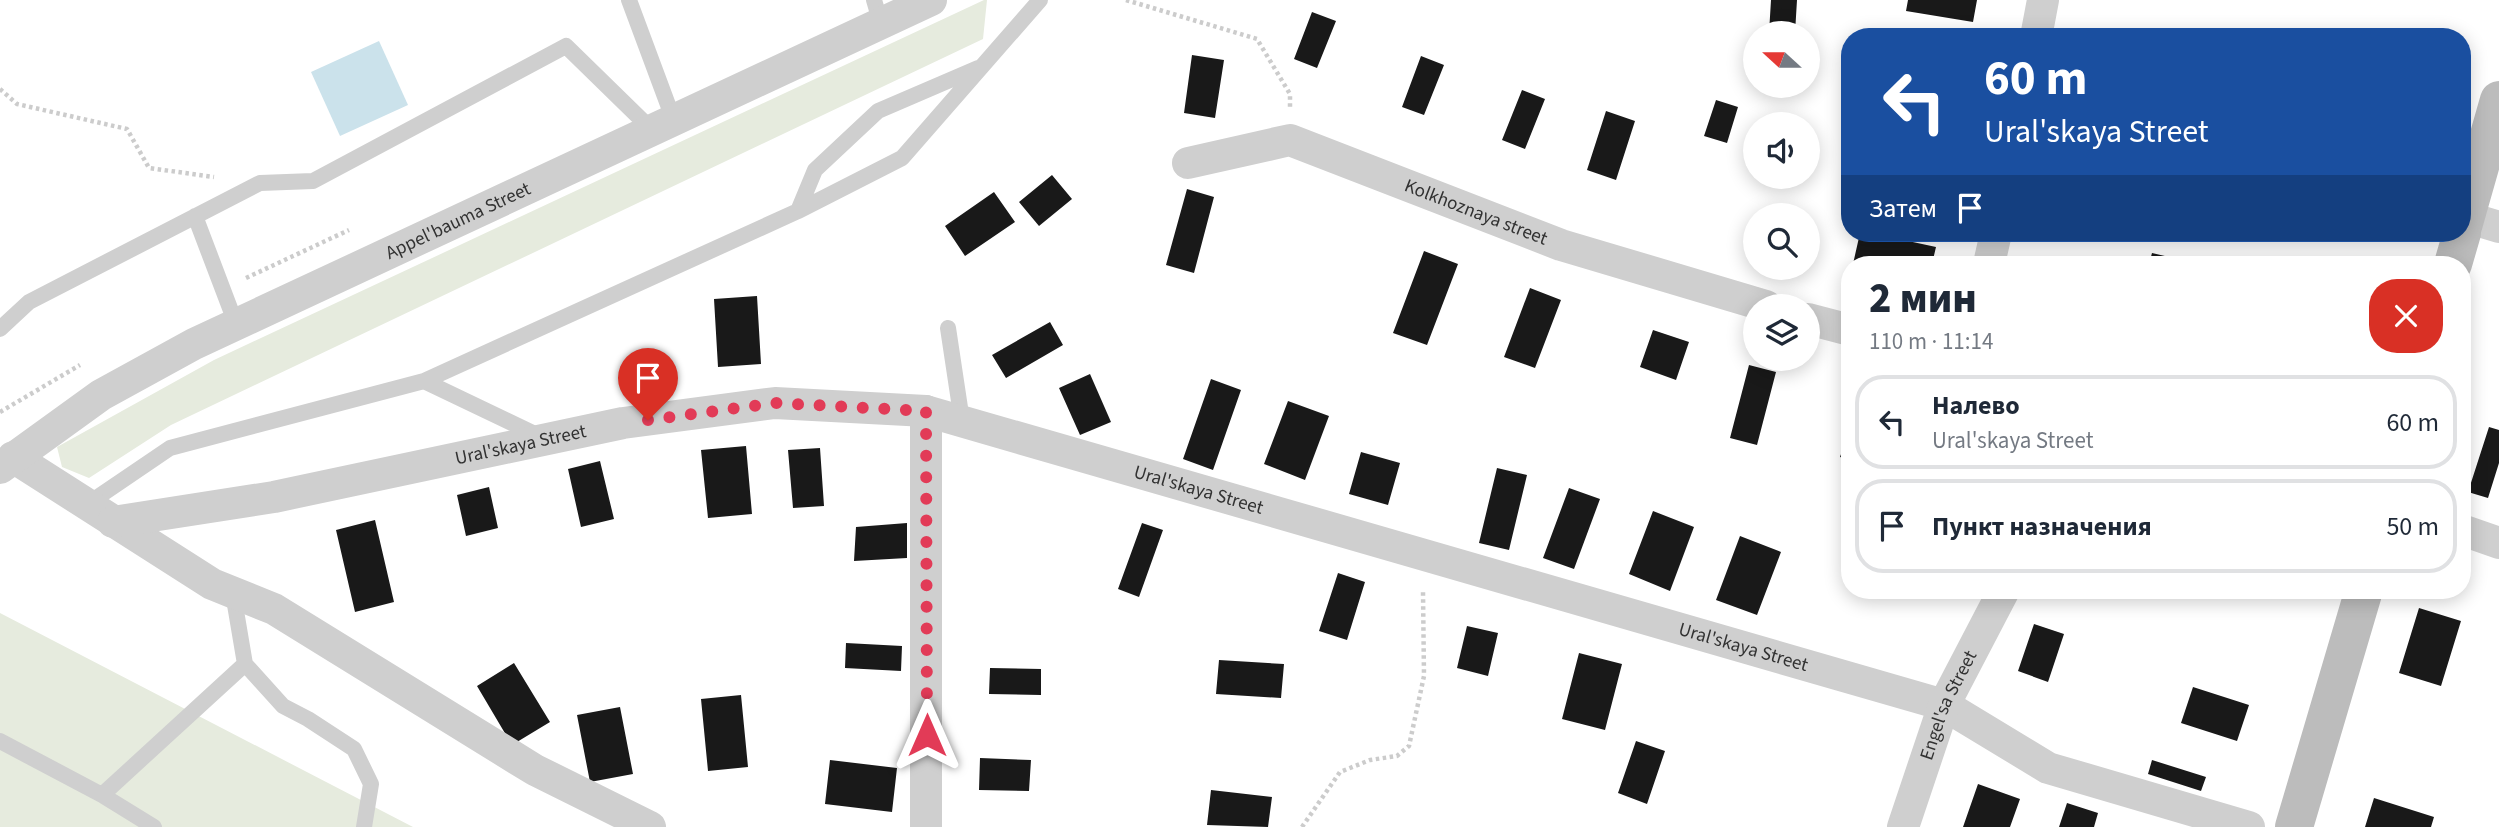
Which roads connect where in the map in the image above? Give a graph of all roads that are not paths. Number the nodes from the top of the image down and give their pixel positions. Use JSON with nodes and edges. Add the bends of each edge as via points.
{"nodes":[{"id":1,"x":629,"y":0,"type":"edge"},
{"id":2,"x":931,"y":0,"type":"edge"},
{"id":3,"x":1040,"y":0,"type":"edge"},
{"id":4,"x":2043,"y":0,"type":"edge"},
{"id":5,"x":877,"y":12,"type":"edge"},
{"id":6,"x":2038,"y":28,"type":"edge"},
{"id":7,"x":983,"y":66,"type":"junction"},
{"id":8,"x":2499,"y":100,"type":"edge"},
{"id":9,"x":663,"y":126,"type":"junction"},
{"id":10,"x":1188,"y":163,"type":"dead end"},
{"id":11,"x":798,"y":211,"type":"junction"},
{"id":12,"x":195,"y":216,"type":"junction"},
{"id":13,"x":2472,"y":227,"type":"edge"},
{"id":14,"x":1743,"y":299,"type":"edge"},
{"id":15,"x":1820,"y":322,"type":"edge"},
{"id":16,"x":236,"y":324,"type":"junction"},
{"id":17,"x":948,"y":328,"type":"dead end"},
{"id":18,"x":1841,"y":328,"type":"edge"},
{"id":19,"x":0,"y":329,"type":"edge"},
{"id":20,"x":424,"y":381,"type":"junction"},
{"id":21,"x":926,"y":411,"type":"junction"},
{"id":22,"x":962,"y":421,"type":"junction"},
{"id":23,"x":546,"y":439,"type":"junction"},
{"id":24,"x":6,"y":462,"type":"edge"},
{"id":25,"x":86,"y":505,"type":"junction"},
{"id":26,"x":113,"y":522,"type":"junction"},
{"id":27,"x":2471,"y":533,"type":"edge"},
{"id":28,"x":2499,"y":543,"type":"edge"},
{"id":29,"x":233,"y":593,"type":"junction"},
{"id":30,"x":1999,"y":599,"type":"edge"},
{"id":31,"x":2361,"y":599,"type":"edge"},
{"id":32,"x":245,"y":664,"type":"junction"},
{"id":33,"x":1944,"y":705,"type":"junction"},
{"id":34,"x":0,"y":741,"type":"edge"},
{"id":35,"x":102,"y":795,"type":"junction"},
{"id":36,"x":154,"y":827,"type":"edge"},
{"id":37,"x":364,"y":827,"type":"edge"},
{"id":38,"x":650,"y":827,"type":"edge"},
{"id":39,"x":926,"y":827,"type":"edge"},
{"id":40,"x":1903,"y":827,"type":"edge"},
{"id":41,"x":2249,"y":827,"type":"edge"},
{"id":42,"x":2294,"y":827,"type":"edge"}],
"edges":[{"from":1,"to":9,"type":"lane"},
{"from":2,"to":5,"type":"street","name":"Appel'bauma Street"},
{"from":3,"to":7,"type":"lane"},
{"from":4,"to":6,"type":"street"},
{"from":5,"to":9,"type":"street","name":"Appel'bauma Street"},
{"from":7,"to":11,"type":"lane","via":[[902,158]]},
{"from":7,"to":11,"type":"lane","via":[[877,111],[816,170]]},
{"from":8,"to":13,"type":"main road"},
{"from":9,"to":12,"type":"lane","via":[[566,46],[313,181],[260,183]]},
{"from":9,"to":16,"type":"street","name":"Appel'bauma Street"},
{"from":10,"to":14,"type":"street","name":"Kolkhoznaya street","via":[[1290,140],[1561,246]]},
{"from":11,"to":20,"type":"lane"},
{"from":12,"to":16,"type":"lane"},
{"from":12,"to":19,"type":"lane","via":[[29,302]]},
{"from":15,"to":18,"type":"street"},
{"from":16,"to":24,"type":"street","name":"Appel'bauma Street","via":[[101,395]]},
{"from":17,"to":22,"type":"lane"},
{"from":20,"to":23,"type":"lane"},
{"from":20,"to":25,"type":"lane","via":[[170,449]]},
{"from":21,"to":22,"type":"street","name":"Ural'skaya Street"},
{"from":21,"to":23,"type":"street","name":"Ural'skaya Street","via":[[775,403],[623,423]]},
{"from":21,"to":39,"type":"street"},
{"from":22,"to":33,"type":"street","name":"Ural'skaya Street"},
{"from":23,"to":26,"type":"street","name":"Ural'skaya Street","via":[[274,497]]},
{"from":24,"to":25,"type":"street"},
{"from":25,"to":26,"type":"street"},
{"from":26,"to":29,"type":"street"},
{"from":27,"to":28,"type":"street"},
{"from":29,"to":32,"type":"lane"},
{"from":29,"to":38,"type":"street","via":[[274,610],[535,771]]},
{"from":30,"to":33,"type":"street","name":"Engel'sa Street"},
{"from":31,"to":42,"type":"main road"},
{"from":32,"to":35,"type":"lane"},
{"from":32,"to":37,"type":"lane","via":[[283,706],[354,749],[372,784]]},
{"from":33,"to":40,"type":"street","name":"Engel'sa Street"},
{"from":33,"to":41,"type":"street","name":"Ural'skaya Street","via":[[2048,768]]},
{"from":34,"to":35,"type":"lane"},
{"from":35,"to":36,"type":"lane"}]}
